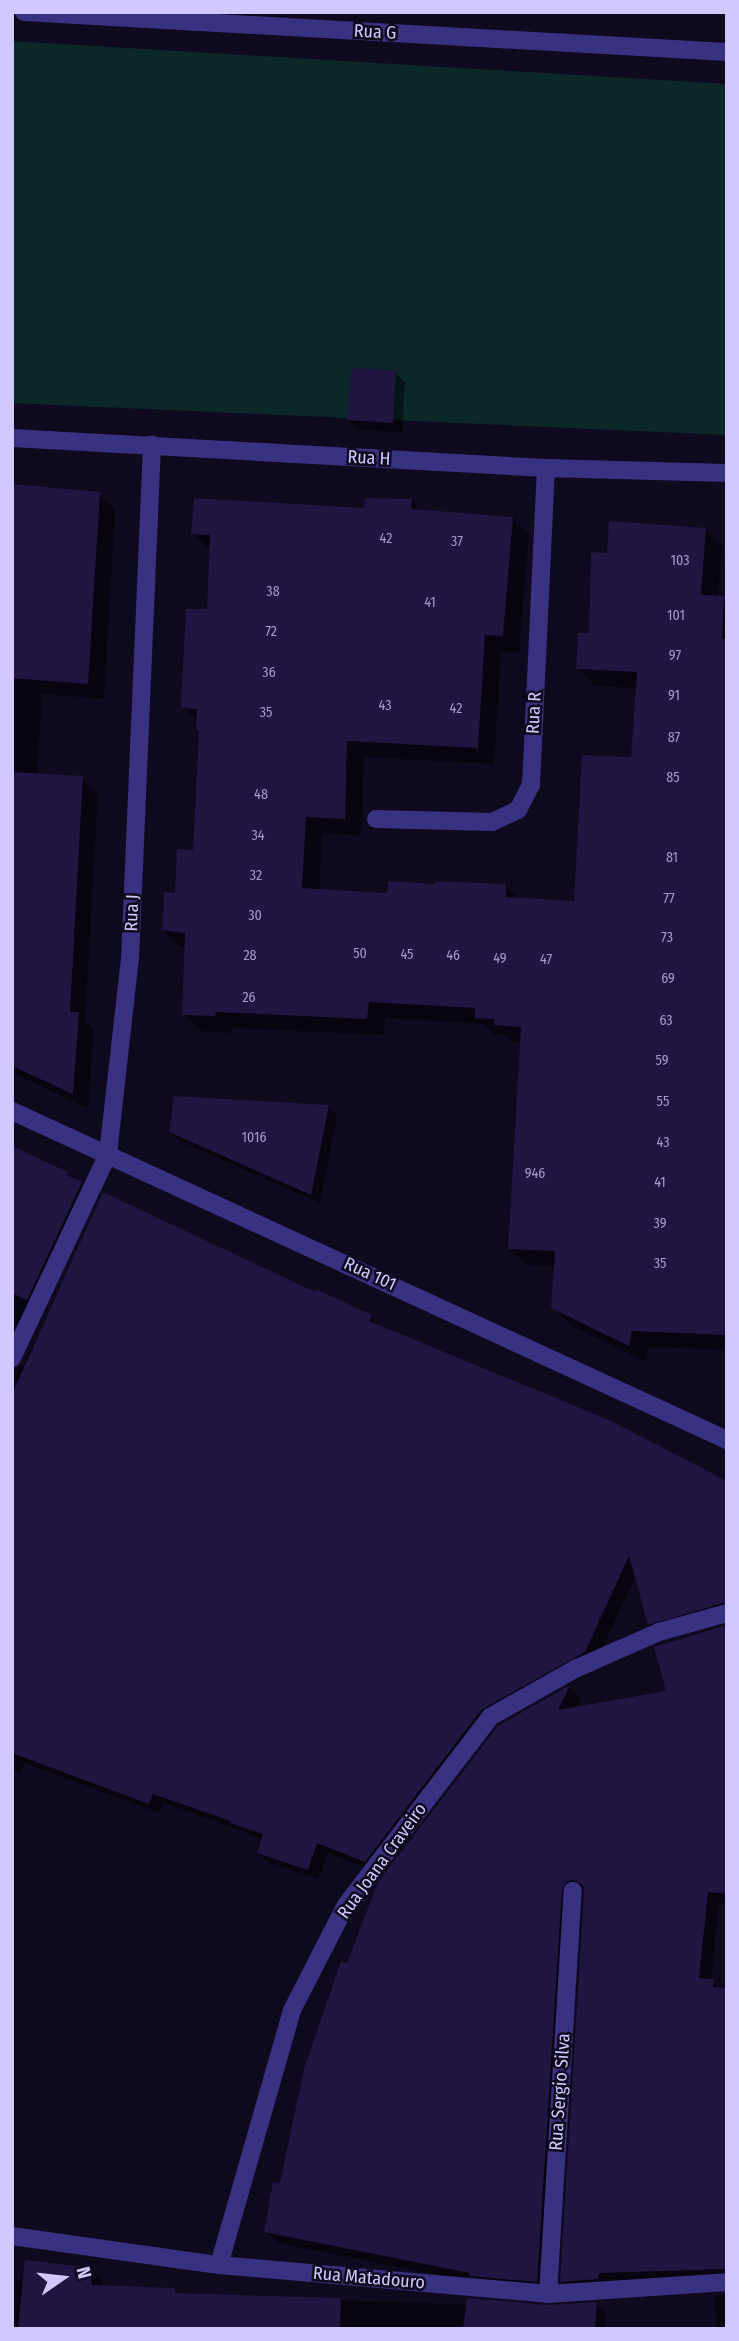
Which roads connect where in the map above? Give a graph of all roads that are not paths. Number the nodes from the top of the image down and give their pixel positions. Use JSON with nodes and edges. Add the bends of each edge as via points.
{"nodes":[{"id":1,"x":24,"y":12,"type":"edge"},
{"id":2,"x":727,"y":52,"type":"edge"},
{"id":3,"x":12,"y":438,"type":"edge"},
{"id":4,"x":152,"y":444,"type":"junction"},
{"id":5,"x":546,"y":468,"type":"junction"},
{"id":6,"x":727,"y":473,"type":"edge"},
{"id":7,"x":376,"y":820,"type":"dead end"},
{"id":8,"x":12,"y":1111,"type":"edge"},
{"id":9,"x":108,"y":1154,"type":"junction"},
{"id":10,"x":12,"y":1359,"type":"edge"},
{"id":11,"x":727,"y":1440,"type":"edge"},
{"id":12,"x":727,"y":1613,"type":"edge"},
{"id":13,"x":573,"y":1891,"type":"dead end"},
{"id":14,"x":12,"y":2236,"type":"edge"},
{"id":15,"x":219,"y":2265,"type":"junction"},
{"id":16,"x":727,"y":2282,"type":"edge"},
{"id":17,"x":548,"y":2294,"type":"junction"}],
"edges":[{"from":1,"to":2,"type":"street","name":"Rua G"},
{"from":3,"to":4,"type":"street","name":"Rua H"},
{"from":4,"to":5,"type":"street","name":"Rua H"},
{"from":4,"to":9,"type":"street","name":"Rua J","via":[[130,959]]},
{"from":5,"to":6,"type":"street","name":"Rua H"},
{"from":5,"to":7,"type":"street","name":"Rua R","via":[[531,785],[518,810],[492,822]]},
{"from":8,"to":9,"type":"street","name":"Rua 101"},
{"from":9,"to":10,"type":"street","name":"Rua J"},
{"from":9,"to":11,"type":"street","name":"Rua 101"},
{"from":12,"to":15,"type":"street","name":"Rua Joana Craveiro","via":[[659,1632],[575,1669],[490,1717],[346,1905],[297,1998]]},
{"from":13,"to":17,"type":"street","name":"Rua Sergio Silva"},
{"from":14,"to":15,"type":"street","name":"Rua Matadouro"},
{"from":15,"to":17,"type":"street","name":"Rua Matadouro"},
{"from":16,"to":17,"type":"street","name":"Rua Matadouro"}]}
